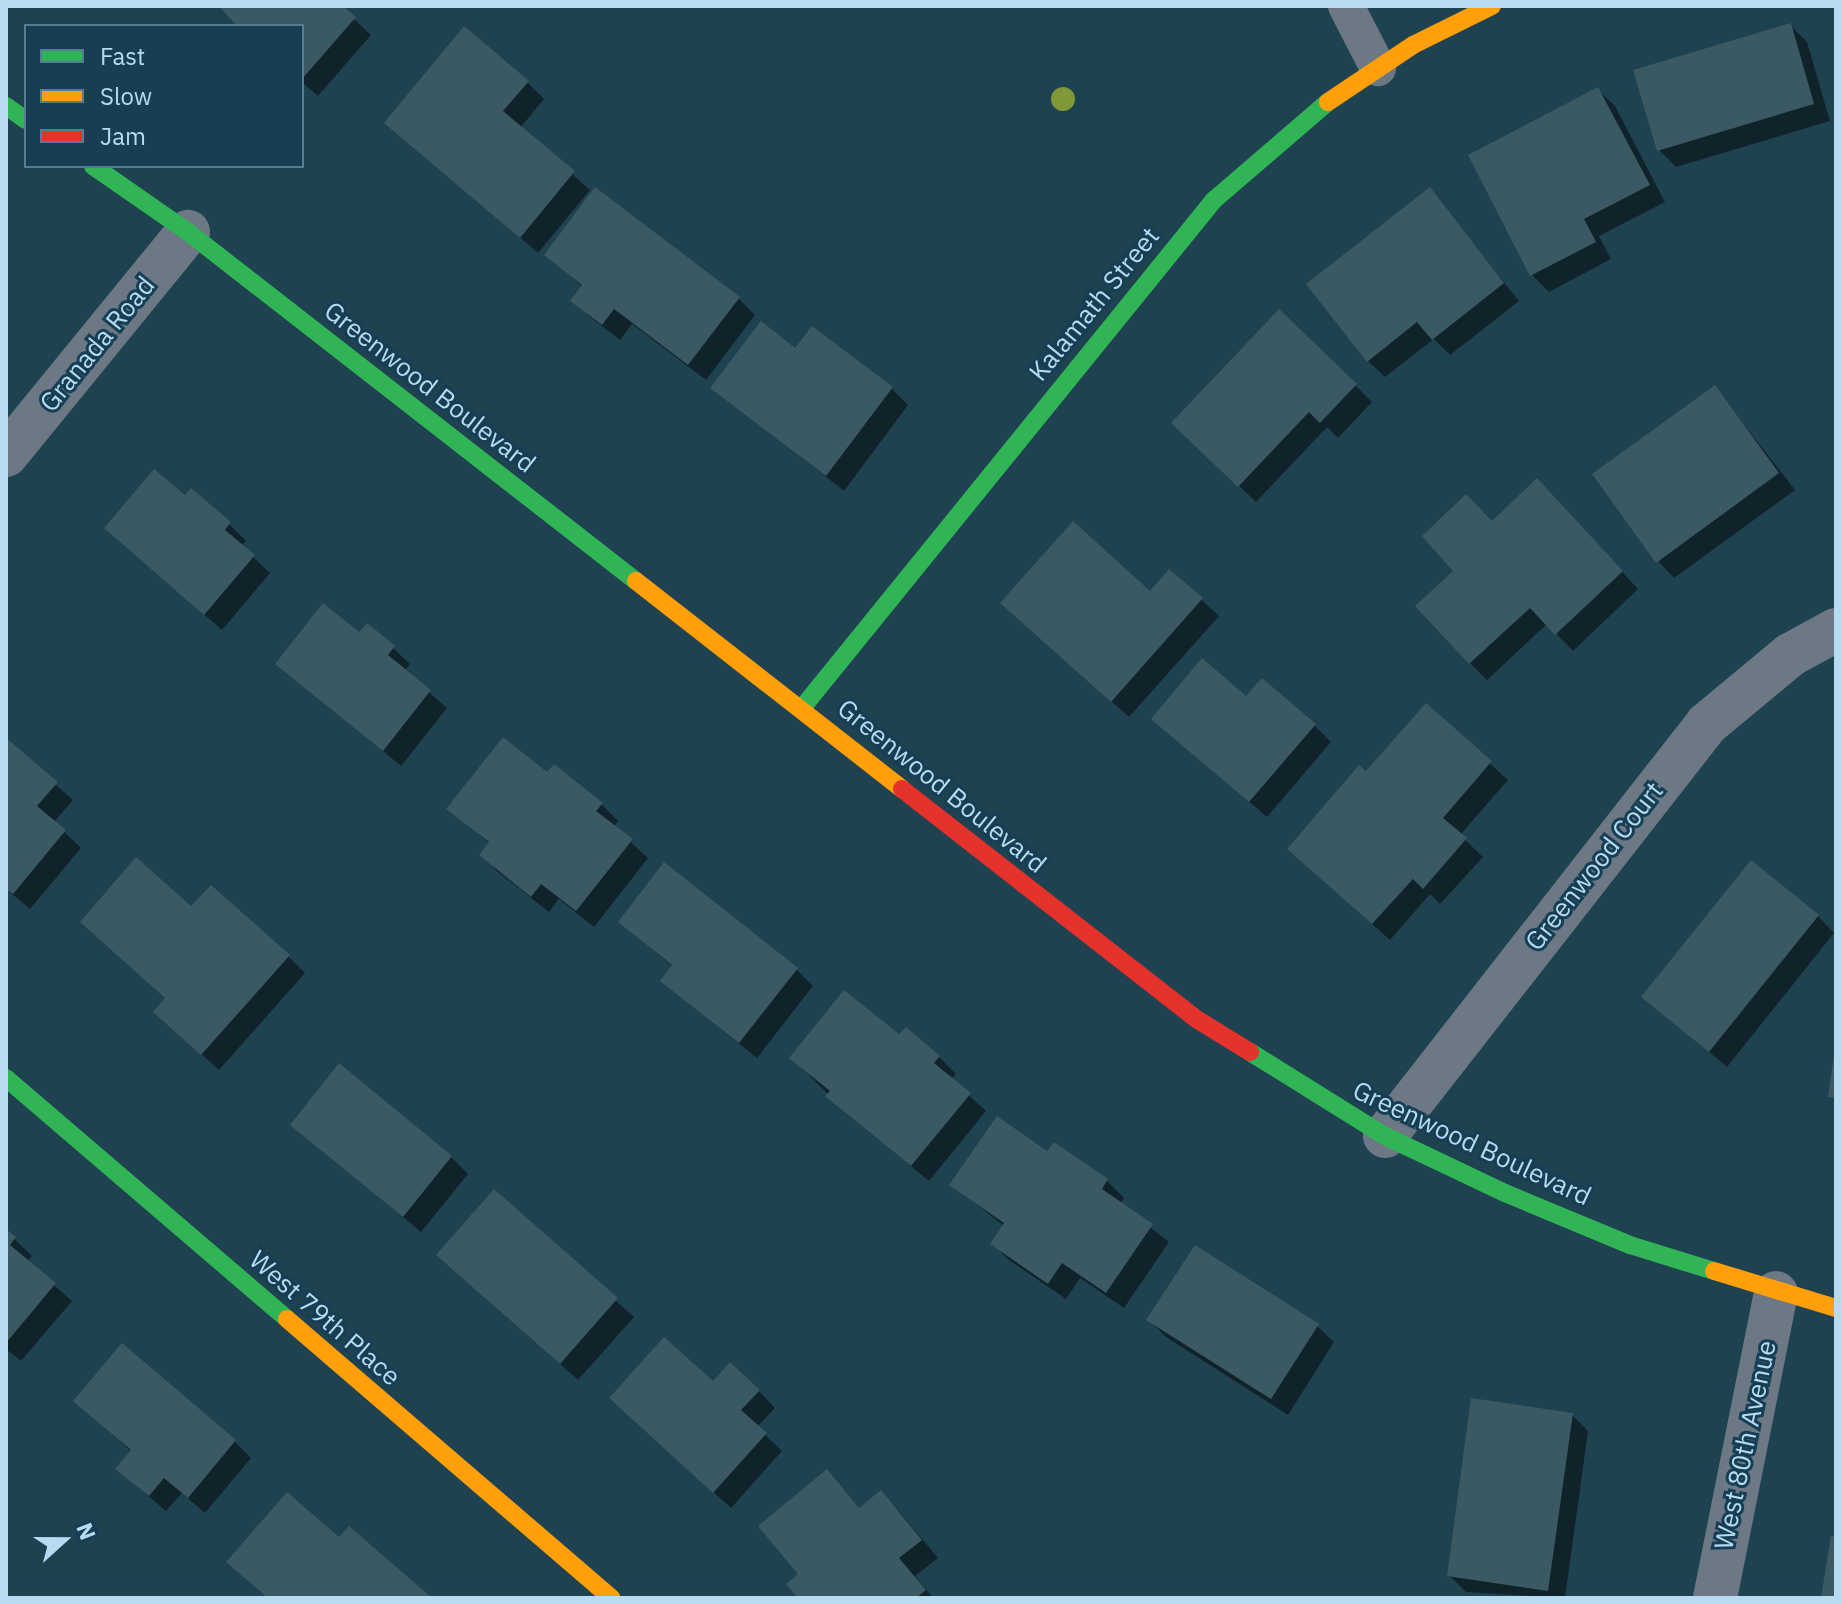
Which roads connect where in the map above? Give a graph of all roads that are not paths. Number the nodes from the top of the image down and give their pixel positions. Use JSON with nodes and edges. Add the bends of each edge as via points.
{"nodes":[{"id":1,"x":1346,"y":6,"type":"edge"},
{"id":2,"x":1492,"y":6,"type":"edge"},
{"id":3,"x":1378,"y":68,"type":"junction"},
{"id":4,"x":6,"y":106,"type":"edge"},
{"id":5,"x":24,"y":119,"type":"edge"},
{"id":6,"x":96,"y":168,"type":"edge"},
{"id":7,"x":188,"y":232,"type":"junction"},
{"id":8,"x":6,"y":455,"type":"edge"},
{"id":9,"x":1836,"y":630,"type":"edge"},
{"id":10,"x":802,"y":708,"type":"junction"},
{"id":11,"x":6,"y":1078,"type":"edge"},
{"id":12,"x":1385,"y":1136,"type":"junction"},
{"id":13,"x":1776,"y":1293,"type":"junction"},
{"id":14,"x":1836,"y":1308,"type":"edge"},
{"id":15,"x":611,"y":1598,"type":"edge"},
{"id":16,"x":1715,"y":1598,"type":"edge"}],
"edges":[{"from":1,"to":3,"type":"lane"},
{"from":2,"to":3,"type":"street","name":"Kalamath Street"},
{"from":3,"to":10,"type":"street","name":"Kalamath Street","via":[[1302,119],[1214,200]]},
{"from":4,"to":5,"type":"street"},
{"from":6,"to":7,"type":"street","name":"Greenwood Boulevard"},
{"from":7,"to":8,"type":"street","name":"Granada Road"},
{"from":7,"to":10,"type":"street","name":"Greenwood Boulevard"},
{"from":9,"to":12,"type":"street","name":"Greenwood Court","via":[[1790,655],[1707,724]]},
{"from":10,"to":12,"type":"street","name":"Greenwood Boulevard","via":[[1198,1020]]},
{"from":11,"to":15,"type":"street","name":"West 79th Place"},
{"from":12,"to":13,"type":"street","name":"Greenwood Boulevard","via":[[1630,1245]]},
{"from":13,"to":14,"type":"street","name":"Greenwood Boulevard"},
{"from":13,"to":16,"type":"street","name":"West 80th Avenue"}]}
